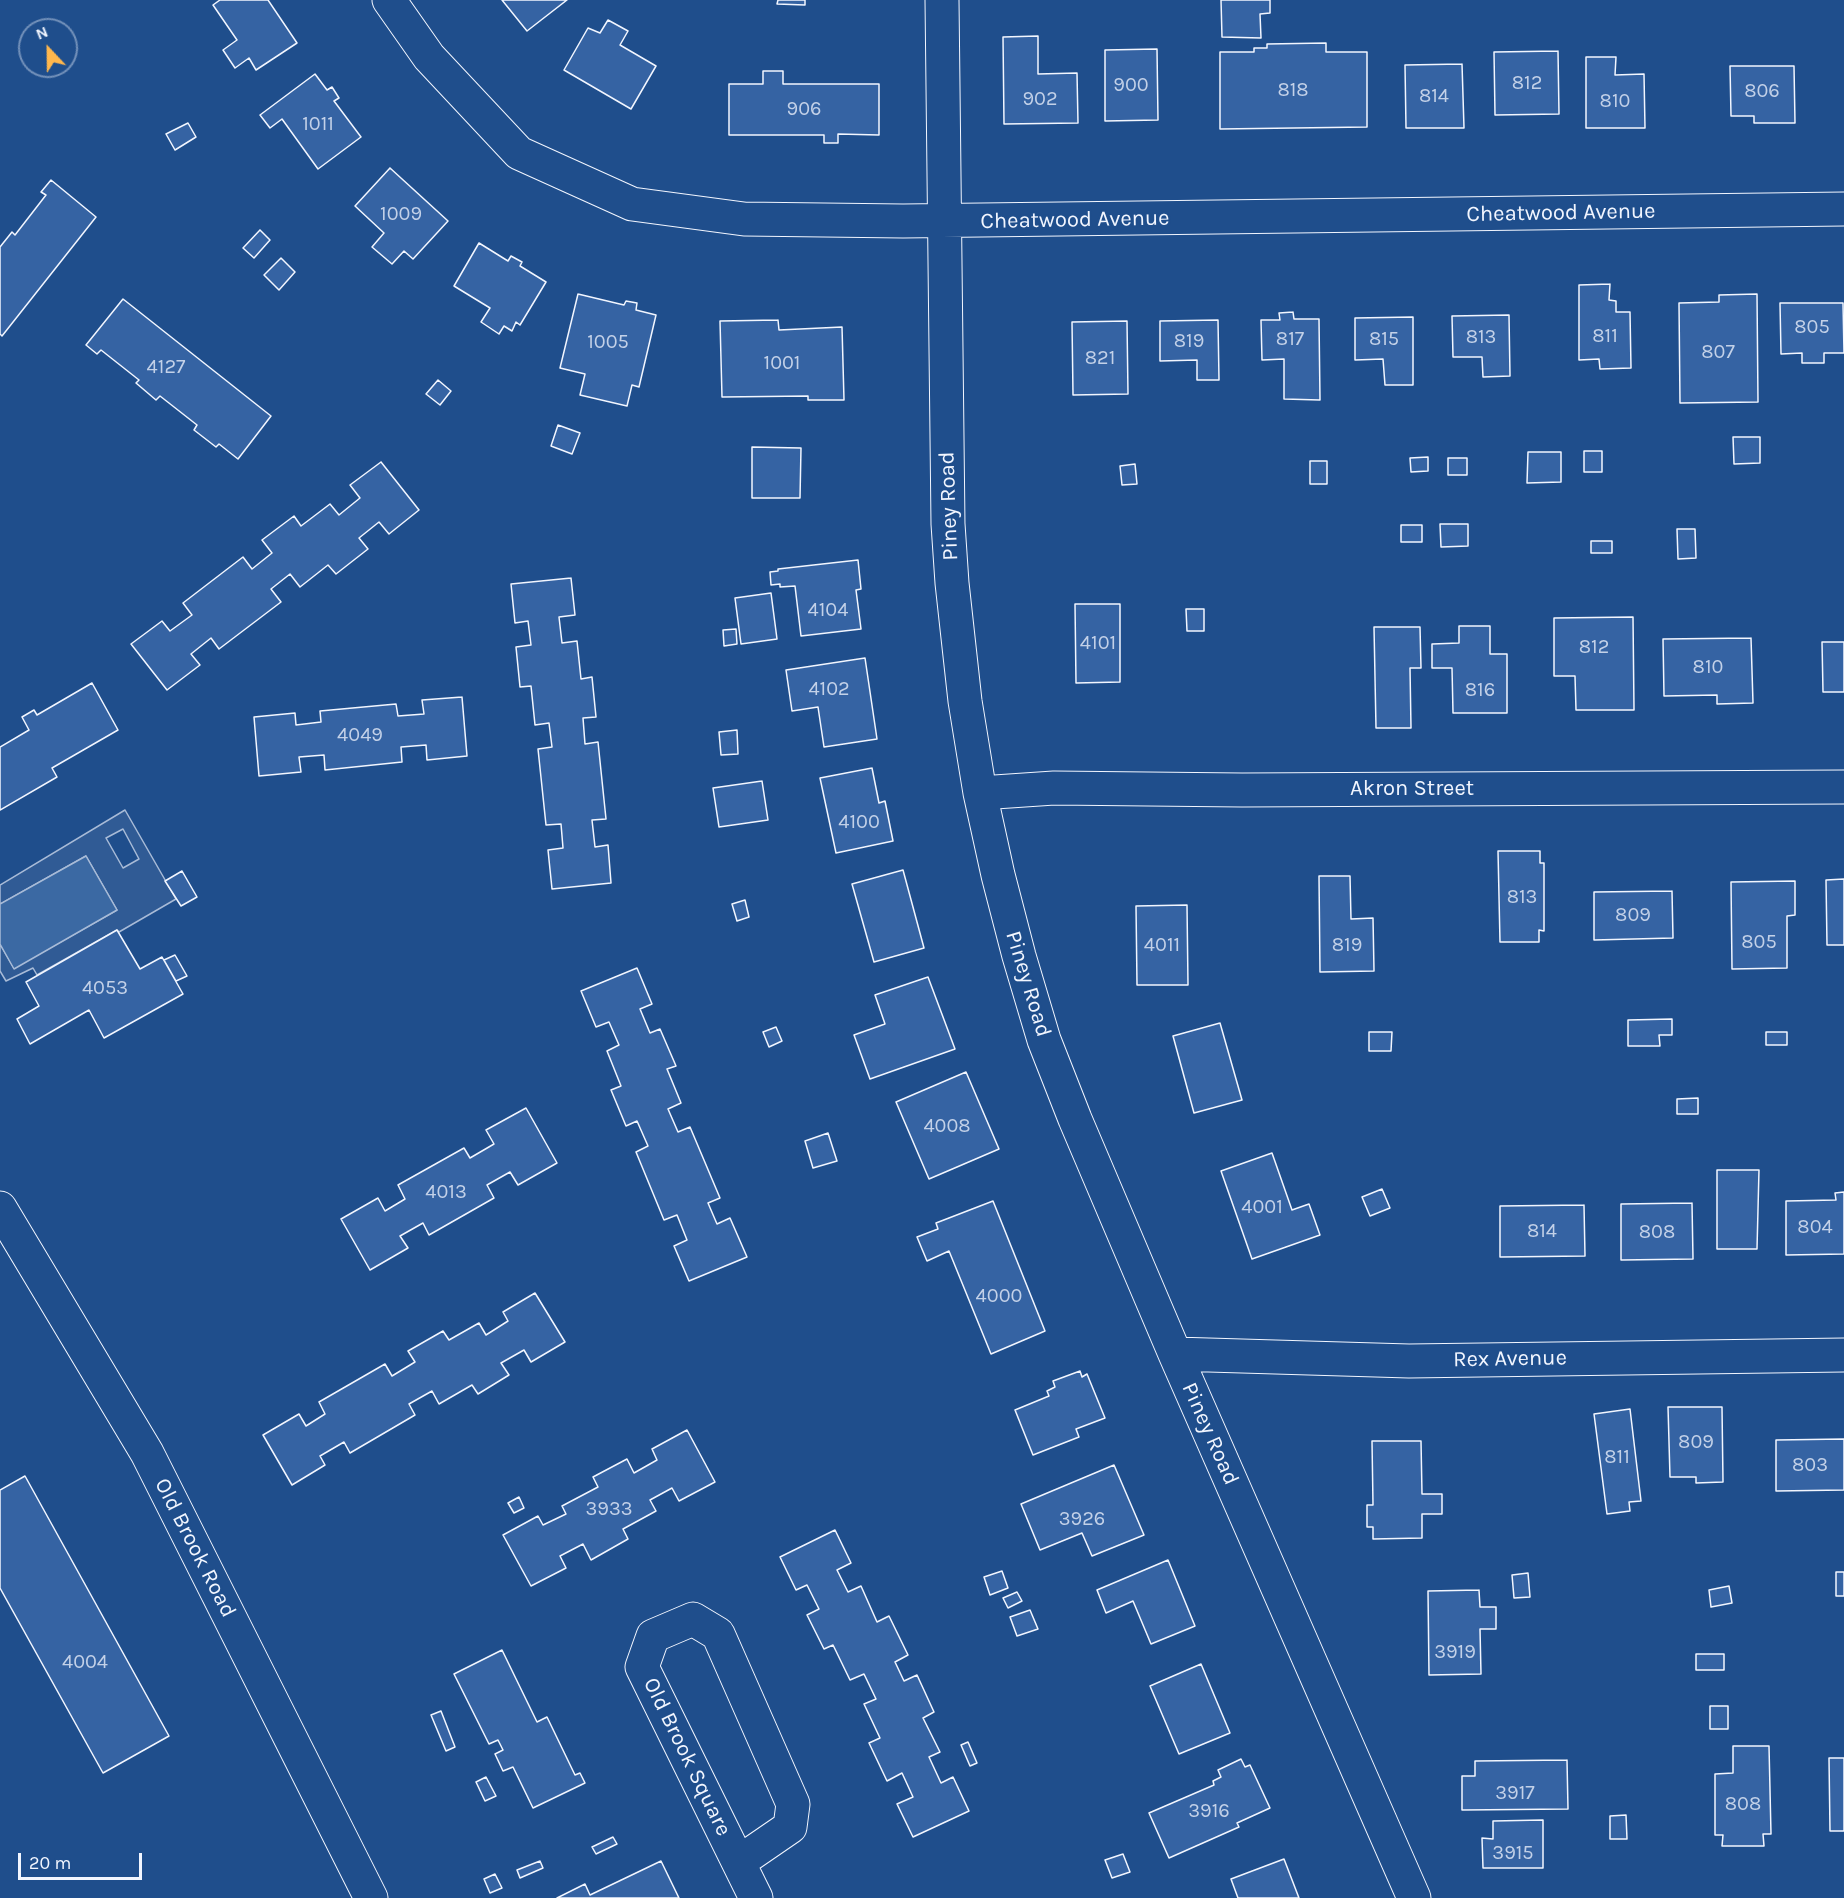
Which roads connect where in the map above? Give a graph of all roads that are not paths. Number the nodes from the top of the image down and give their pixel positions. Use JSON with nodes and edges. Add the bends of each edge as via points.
{"nodes":[{"id":1,"x":389,"y":0,"type":"edge"},
{"id":2,"x":942,"y":0,"type":"edge"},
{"id":3,"x":1844,"y":210,"type":"edge"},
{"id":4,"x":944,"y":222,"type":"junction"},
{"id":5,"x":1844,"y":787,"type":"edge"},
{"id":6,"x":981,"y":793,"type":"junction"},
{"id":7,"x":0,"y":1208,"type":"edge"},
{"id":8,"x":1175,"y":1354,"type":"junction"},
{"id":9,"x":1844,"y":1355,"type":"edge"},
{"id":10,"x":739,"y":1862,"type":"junction"},
{"id":11,"x":371,"y":1898,"type":"edge"},
{"id":12,"x":756,"y":1898,"type":"edge"},
{"id":13,"x":1414,"y":1898,"type":"edge"}],
"edges":[{"from":1,"to":4,"type":"street","name":"Cheatwood Avenue","via":[[429,57],[519,153],[632,204],[744,219]]},
{"from":2,"to":4,"type":"street","name":"Piney Road"},
{"from":3,"to":4,"type":"street","name":"Cheatwood Avenue"},
{"from":4,"to":6,"type":"street","name":"Piney Road","via":[[948,524],[965,701]]},
{"from":5,"to":6,"type":"street","name":"Akron Street","via":[[1054,788]]},
{"from":6,"to":8,"type":"street","name":"Piney Road","via":[[998,875],[1044,1040]]},
{"from":7,"to":11,"type":"street","name":"Old Brook Road","via":[[147,1453]]},
{"from":8,"to":9,"type":"street","name":"Rex Avenue","via":[[1410,1361]]},
{"from":8,"to":13,"type":"street","name":"Piney Road"},
{"from":10,"to":10,"type":"street","name":"Old Brook Square","via":[[790,1827],[793,1804],[718,1634],[693,1619],[653,1636],[642,1666]]},
{"from":10,"to":12,"type":"street","name":"Old Brook Square"}]}
